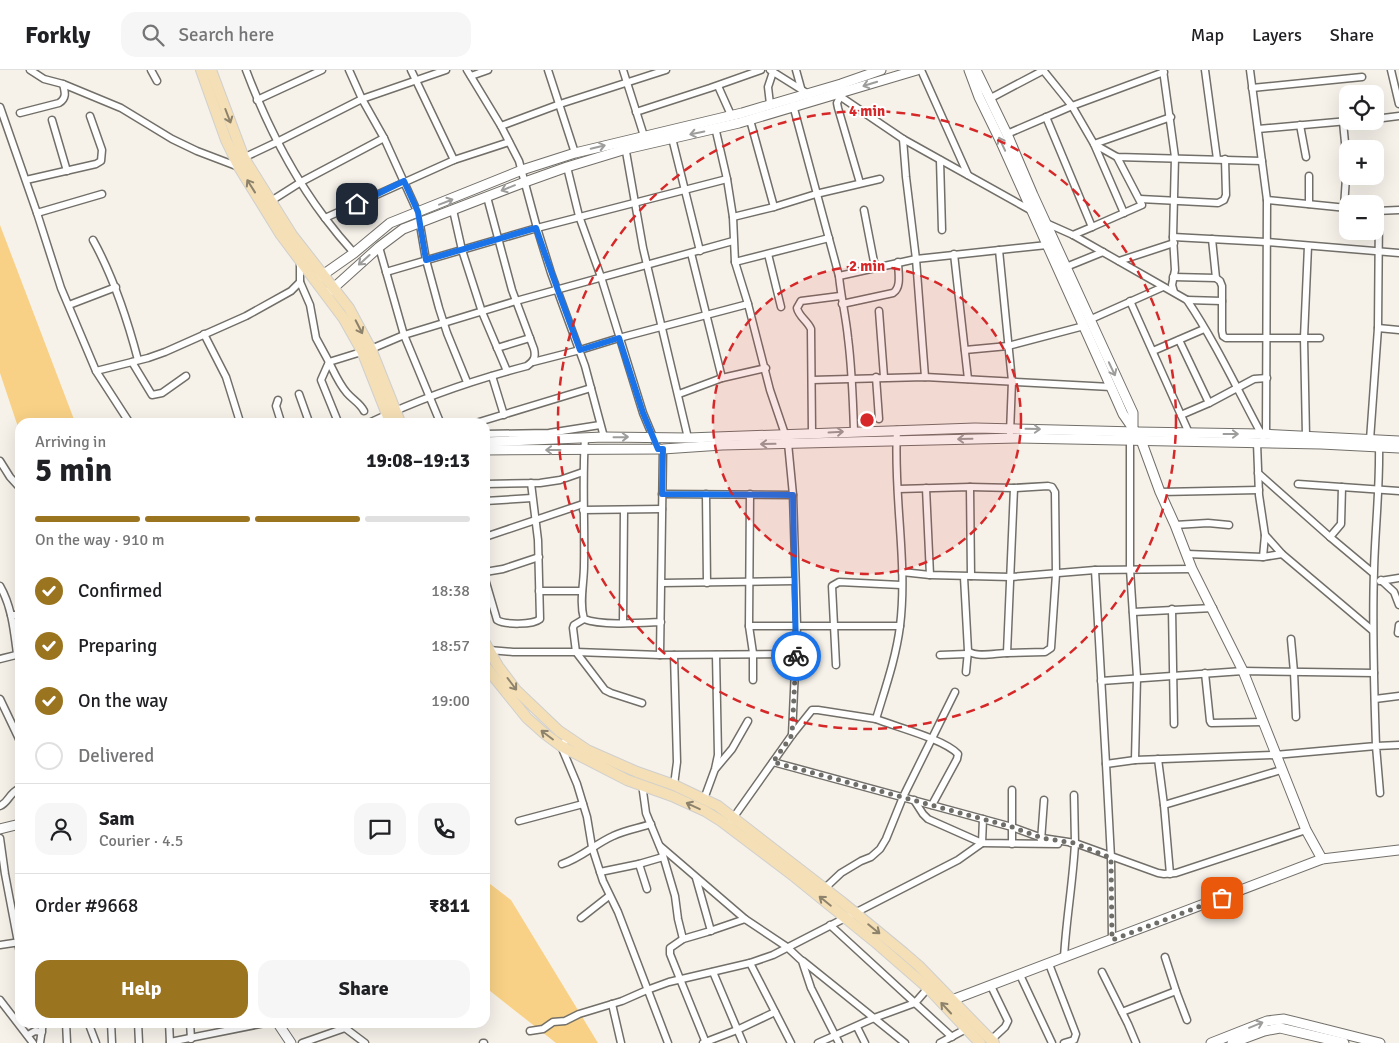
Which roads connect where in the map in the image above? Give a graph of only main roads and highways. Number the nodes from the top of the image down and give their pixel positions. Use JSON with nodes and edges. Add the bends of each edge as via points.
{"nodes":[{"id":1,"x":201,"y":70,"type":"edge"},
{"id":2,"x":211,"y":70,"type":"edge"},
{"id":3,"x":240,"y":162,"type":"junction"},
{"id":4,"x":304,"y":259,"type":"junction"},
{"id":5,"x":390,"y":416,"type":"edge"},
{"id":6,"x":490,"y":651,"type":"edge"},
{"id":7,"x":490,"y":672,"type":"edge"},
{"id":8,"x":534,"y":708,"type":"junction"},
{"id":9,"x":525,"y":715,"type":"junction"},
{"id":10,"x":565,"y":742,"type":"junction"},
{"id":11,"x":730,"y":821,"type":"junction"},
{"id":12,"x":850,"y":916,"type":"junction"},
{"id":13,"x":993,"y":1042,"type":"edge"},
{"id":14,"x":980,"y":1043,"type":"edge"}],
"edges":[{"from":1,"to":3,"type":"main road"},
{"from":2,"to":3,"type":"main road","one_way":true},
{"from":3,"to":4,"type":"main road","via":[[271,201]]},
{"from":4,"to":3,"type":"main road","one_way":true,"via":[[281,235]]},
{"from":4,"to":5,"type":"main road","via":[[349,308]]},
{"from":6,"to":8,"type":"main road","one_way":true,"via":[[516,690]]},
{"from":7,"to":9,"type":"main road"},
{"from":8,"to":9,"type":"main road"},
{"from":8,"to":10,"type":"main road"},
{"from":10,"to":9,"type":"main road","one_way":true,"via":[[544,734]]},
{"from":11,"to":10,"type":"main road","one_way":true,"via":[[627,780]]},
{"from":10,"to":11,"type":"main road","via":[[704,799]]},
{"from":12,"to":11,"type":"main road","one_way":true,"via":[[796,877]]},
{"from":11,"to":12,"type":"main road","via":[[824,888]]},
{"from":12,"to":13,"type":"main road","one_way":true,"via":[[919,966]]},
{"from":14,"to":12,"type":"main road","one_way":true,"via":[[928,988]]}]}
